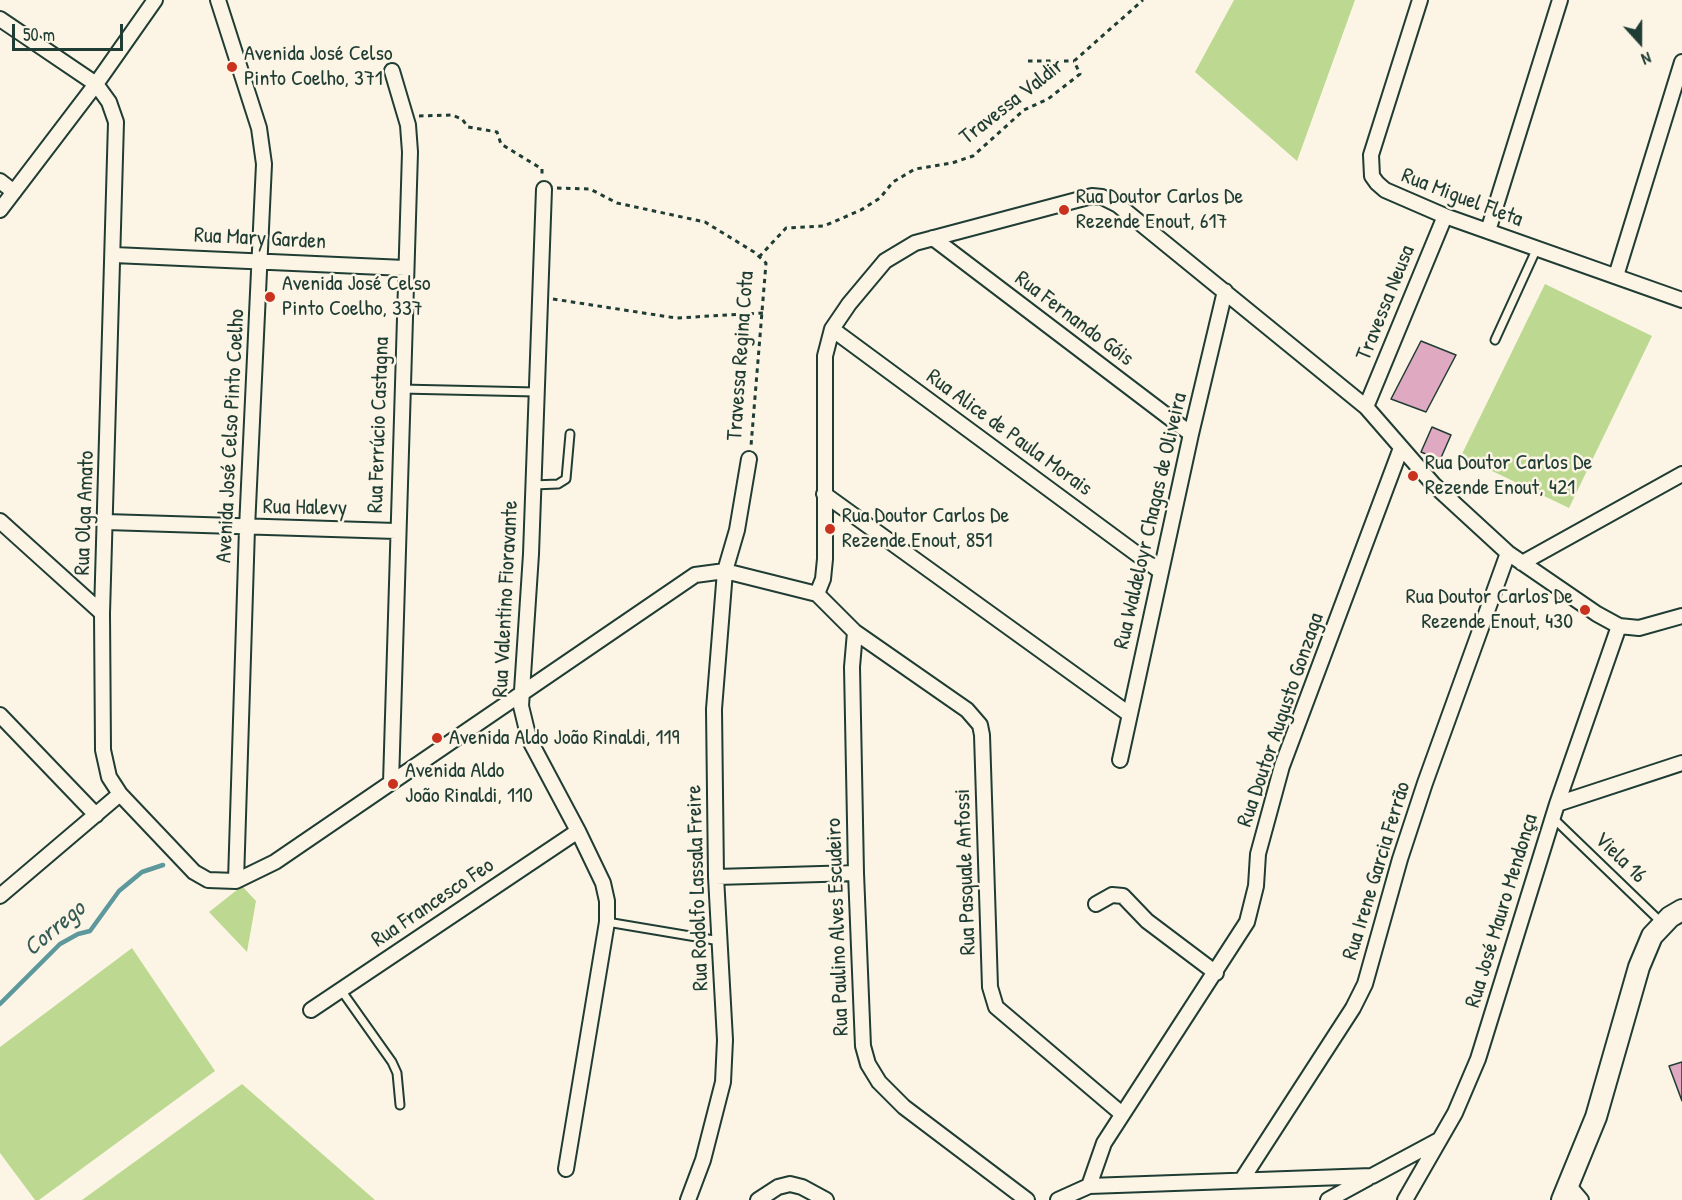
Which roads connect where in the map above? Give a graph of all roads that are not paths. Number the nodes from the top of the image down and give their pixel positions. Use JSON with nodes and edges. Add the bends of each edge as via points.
{"nodes":[{"id":1,"x":155,"y":0,"type":"edge"},
{"id":2,"x":218,"y":0,"type":"edge"},
{"id":3,"x":1420,"y":0,"type":"edge"},
{"id":4,"x":1560,"y":0,"type":"edge"},
{"id":5,"x":0,"y":19,"type":"edge"},
{"id":6,"x":1682,"y":62,"type":"edge"},
{"id":7,"x":392,"y":71,"type":"dead end"},
{"id":8,"x":96,"y":84,"type":"junction"},
{"id":9,"x":0,"y":181,"type":"edge"},
{"id":10,"x":543,"y":189,"type":"road end"},
{"id":11,"x":14,"y":192,"type":"junction"},
{"id":12,"x":0,"y":210,"type":"edge"},
{"id":13,"x":1445,"y":216,"type":"junction"},
{"id":14,"x":1488,"y":231,"type":"junction"},
{"id":15,"x":933,"y":238,"type":"junction"},
{"id":16,"x":1537,"y":249,"type":"junction"},
{"id":17,"x":114,"y":255,"type":"junction"},
{"id":18,"x":261,"y":260,"type":"junction"},
{"id":19,"x":405,"y":268,"type":"junction"},
{"id":20,"x":1616,"y":276,"type":"junction"},
{"id":21,"x":1226,"y":291,"type":"junction"},
{"id":22,"x":1682,"y":300,"type":"edge"},
{"id":23,"x":832,"y":329,"type":"junction"},
{"id":24,"x":1495,"y":340,"type":"dead end"},
{"id":25,"x":401,"y":389,"type":"junction"},
{"id":26,"x":536,"y":392,"type":"junction"},
{"id":27,"x":1366,"y":407,"type":"junction"},
{"id":28,"x":570,"y":434,"type":"dead end"},
{"id":29,"x":1191,"y":434,"type":"junction"},
{"id":30,"x":1401,"y":448,"type":"junction"},
{"id":31,"x":749,"y":459,"type":"road end"},
{"id":32,"x":1682,"y":474,"type":"edge"},
{"id":33,"x":533,"y":485,"type":"junction"},
{"id":34,"x":824,"y":494,"type":"junction"},
{"id":35,"x":0,"y":521,"type":"edge"},
{"id":36,"x":106,"y":522,"type":"junction"},
{"id":37,"x":247,"y":528,"type":"junction"},
{"id":38,"x":396,"y":531,"type":"junction"},
{"id":39,"x":1508,"y":553,"type":"junction"},
{"id":40,"x":1522,"y":563,"type":"junction"},
{"id":41,"x":725,"y":571,"type":"junction"},
{"id":42,"x":1160,"y":571,"type":"junction"},
{"id":43,"x":817,"y":594,"type":"junction"},
{"id":44,"x":102,"y":613,"type":"junction"},
{"id":45,"x":1682,"y":616,"type":"edge"},
{"id":46,"x":1619,"y":626,"type":"junction"},
{"id":47,"x":855,"y":632,"type":"junction"},
{"id":48,"x":522,"y":691,"type":"junction"},
{"id":49,"x":1129,"y":714,"type":"junction"},
{"id":50,"x":1,"y":717,"type":"edge"},
{"id":51,"x":1120,"y":760,"type":"dead end"},
{"id":52,"x":1682,"y":763,"type":"edge"},
{"id":53,"x":391,"y":783,"type":"junction"},
{"id":54,"x":120,"y":794,"type":"junction"},
{"id":55,"x":1557,"y":804,"type":"junction"},
{"id":56,"x":96,"y":815,"type":"junction"},
{"id":57,"x":1552,"y":818,"type":"junction"},
{"id":58,"x":578,"y":831,"type":"junction"},
{"id":59,"x":856,"y":873,"type":"junction"},
{"id":60,"x":716,"y":877,"type":"junction"},
{"id":61,"x":236,"y":881,"type":"junction"},
{"id":62,"x":0,"y":896,"type":"edge"},
{"id":63,"x":1096,"y":904,"type":"dead end"},
{"id":64,"x":1682,"y":910,"type":"edge"},
{"id":65,"x":607,"y":922,"type":"junction"},
{"id":66,"x":1662,"y":923,"type":"junction"},
{"id":67,"x":720,"y":941,"type":"junction"},
{"id":68,"x":1216,"y":973,"type":"junction"},
{"id":69,"x":341,"y":990,"type":"junction"},
{"id":70,"x":311,"y":1010,"type":"dead end"},
{"id":71,"x":400,"y":1105,"type":"dead end"},
{"id":72,"x":1122,"y":1114,"type":"junction"},
{"id":73,"x":1439,"y":1140,"type":"junction"},
{"id":74,"x":566,"y":1169,"type":"dead end"},
{"id":75,"x":1372,"y":1176,"type":"junction"},
{"id":76,"x":1243,"y":1178,"type":"junction"},
{"id":77,"x":1089,"y":1186,"type":"junction"},
{"id":78,"x":1571,"y":1195,"type":"edge"},
{"id":79,"x":688,"y":1200,"type":"edge"},
{"id":80,"x":758,"y":1200,"type":"edge"},
{"id":81,"x":826,"y":1200,"type":"edge"},
{"id":82,"x":1027,"y":1200,"type":"edge"},
{"id":83,"x":1058,"y":1200,"type":"edge"},
{"id":84,"x":1328,"y":1200,"type":"edge"},
{"id":85,"x":1405,"y":1200,"type":"edge"}],
"edges":[{"from":1,"to":8,"type":"street"},
{"from":2,"to":18,"type":"street","name":"Avenida José Celso Pinto Coelho","via":[[262,145]]},
{"from":3,"to":13,"type":"street","name":"Rua Miguel Fleta","via":[[1371,155],[1371,168],[1385,190]]},
{"from":4,"to":14,"type":"street"},
{"from":5,"to":8,"type":"street"},
{"from":6,"to":20,"type":"street"},
{"from":7,"to":19,"type":"street","name":"Rua Ferrúcio Castagna","via":[[406,117],[410,152]]},
{"from":8,"to":11,"type":"street"},
{"from":8,"to":17,"type":"street","name":"Rua Olga Amato","via":[[109,102],[116,122]]},
{"from":9,"to":11,"type":"street"},
{"from":10,"to":26,"type":"street","name":"Rua Valentino Fioravante"},
{"from":11,"to":12,"type":"street"},
{"from":13,"to":14,"type":"street","name":"Rua Miguel Fleta"},
{"from":13,"to":27,"type":"street","name":"Travessa Neusa"},
{"from":14,"to":16,"type":"street","name":"Rua Miguel Fleta"},
{"from":15,"to":21,"type":"street","via":[[1082,197],[1102,197],[1118,205]]},
{"from":15,"to":23,"type":"street","via":[[915,243],[885,261]]},
{"from":15,"to":29,"type":"street","name":"Rua Fernando Góis"},
{"from":16,"to":20,"type":"street","name":"Rua Miguel Fleta"},
{"from":16,"to":24,"type":"lane"},
{"from":17,"to":18,"type":"street","name":"Rua Mary Garden"},
{"from":17,"to":36,"type":"street","name":"Rua Olga Amato"},
{"from":18,"to":19,"type":"street","name":"Rua Mary Garden"},
{"from":18,"to":37,"type":"street","name":"Avenida José Celso Pinto Coelho"},
{"from":19,"to":25,"type":"street","name":"Rua Ferrúcio Castagna"},
{"from":20,"to":22,"type":"street","name":"Rua Miguel Fleta"},
{"from":21,"to":27,"type":"street"},
{"from":21,"to":29,"type":"street","name":"Rua Waldeloyr Chagas de Oliveira"},
{"from":23,"to":34,"type":"street","via":[[825,356]]},
{"from":23,"to":42,"type":"street","name":"Rua Alice de Paula Morais"},
{"from":25,"to":26,"type":"lane"},
{"from":25,"to":38,"type":"street","name":"Rua Ferrúcio Castagna"},
{"from":26,"to":33,"type":"street","name":"Rua Valentino Fioravante"},
{"from":27,"to":30,"type":"street"},
{"from":28,"to":33,"type":"lane","via":[[566,480]]},
{"from":29,"to":42,"type":"street","name":"Rua Waldeloyr Chagas de Oliveira"},
{"from":30,"to":39,"type":"street","via":[[1463,514]]},
{"from":30,"to":68,"type":"street","name":"Rua Doutor Augusto Gonzaga","via":[[1282,766],[1258,854],[1250,914]]},
{"from":31,"to":41,"type":"street","name":"Rua Rodolfo Lassala Freire","via":[[737,530]]},
{"from":32,"to":40,"type":"street"},
{"from":33,"to":48,"type":"street","name":"Rua Valentino Fioravante"},
{"from":34,"to":43,"type":"street","via":[[825,573]]},
{"from":34,"to":49,"type":"street"},
{"from":35,"to":44,"type":"street"},
{"from":36,"to":37,"type":"street","name":"Rua Halevy"},
{"from":36,"to":44,"type":"street","name":"Rua Olga Amato"},
{"from":37,"to":38,"type":"street","name":"Rua Halevy"},
{"from":37,"to":61,"type":"street","name":"Avenida José Celso Pinto Coelho"},
{"from":38,"to":53,"type":"street","name":"Rua Ferrúcio Castagna"},
{"from":39,"to":40,"type":"street"},
{"from":39,"to":76,"type":"street","name":"Rua Irene Garcia Ferrão","via":[[1425,783],[1365,984]]},
{"from":40,"to":46,"type":"street"},
{"from":41,"to":43,"type":"street"},
{"from":41,"to":48,"type":"street","via":[[701,573],[681,583]]},
{"from":41,"to":60,"type":"street","name":"Rua Rodolfo Lassala Freire","via":[[714,709]]},
{"from":42,"to":49,"type":"street","name":"Rua Waldeloyr Chagas de Oliveira"},
{"from":43,"to":47,"type":"street"},
{"from":44,"to":54,"type":"street","name":"Rua Olga Amato","via":[[103,750],[109,777]]},
{"from":45,"to":46,"type":"street","via":[[1639,628]]},
{"from":46,"to":55,"type":"street","name":"Rua José Mauro Mendonça"},
{"from":47,"to":59,"type":"street","name":"Rua Paulino Alves Escudeiro","via":[[852,677]]},
{"from":47,"to":72,"type":"street","name":"Rua Pasquale Anfossi","via":[[968,710],[980,725],[990,987],[996,1006]]},
{"from":48,"to":53,"type":"street"},
{"from":48,"to":58,"type":"street","name":"Rua Valentino Fioravante","via":[[521,706],[529,739]]},
{"from":49,"to":51,"type":"street","name":"Rua Waldeloyr Chagas de Oliveira"},
{"from":50,"to":56,"type":"street"},
{"from":52,"to":55,"type":"street"},
{"from":53,"to":61,"type":"street","via":[[275,862]]},
{"from":54,"to":56,"type":"street"},
{"from":54,"to":61,"type":"street","name":"Rua Olga Amato","via":[[194,872],[208,880]]},
{"from":55,"to":57,"type":"street","name":"Rua José Mauro Mendonça"},
{"from":56,"to":62,"type":"street"},
{"from":57,"to":66,"type":"lane","name":"Viela 16"},
{"from":57,"to":73,"type":"street","name":"Rua José Mauro Mendonça","via":[[1478,1059]]},
{"from":58,"to":65,"type":"street","name":"Rua Valentino Fioravante","via":[[603,883]]},
{"from":58,"to":69,"type":"street","name":"Rua Francesco Feo"},
{"from":59,"to":60,"type":"street"},
{"from":59,"to":82,"type":"street","name":"Rua Paulino Alves Escudeiro","via":[[863,1046],[873,1073],[904,1107]]},
{"from":60,"to":67,"type":"street","name":"Rua Rodolfo Lassala Freire"},
{"from":63,"to":68,"type":"street","via":[[1112,895],[1124,896],[1147,921]]},
{"from":64,"to":66,"type":"main road"},
{"from":65,"to":67,"type":"lane"},
{"from":65,"to":74,"type":"street","name":"Rua Valentino Fioravante"},
{"from":66,"to":78,"type":"main road","via":[[1639,967]]},
{"from":67,"to":79,"type":"street","name":"Rua Rodolfo Lassala Freire","via":[[723,1082],[703,1160]]},
{"from":68,"to":72,"type":"street","name":"Rua Doutor Augusto Gonzaga"},
{"from":69,"to":70,"type":"street","name":"Rua Francesco Feo"},
{"from":69,"to":71,"type":"lane","via":[[392,1062]]},
{"from":72,"to":77,"type":"street","name":"Rua Doutor Augusto Gonzaga","via":[[1098,1156]]},
{"from":73,"to":75,"type":"street"},
{"from":73,"to":85,"type":"street","name":"Rua José Mauro Mendonça"},
{"from":75,"to":76,"type":"street"},
{"from":75,"to":84,"type":"street"},
{"from":76,"to":77,"type":"street"},
{"from":77,"to":83,"type":"street"},
{"from":80,"to":81,"type":"street","via":[[790,1184]]}]}
